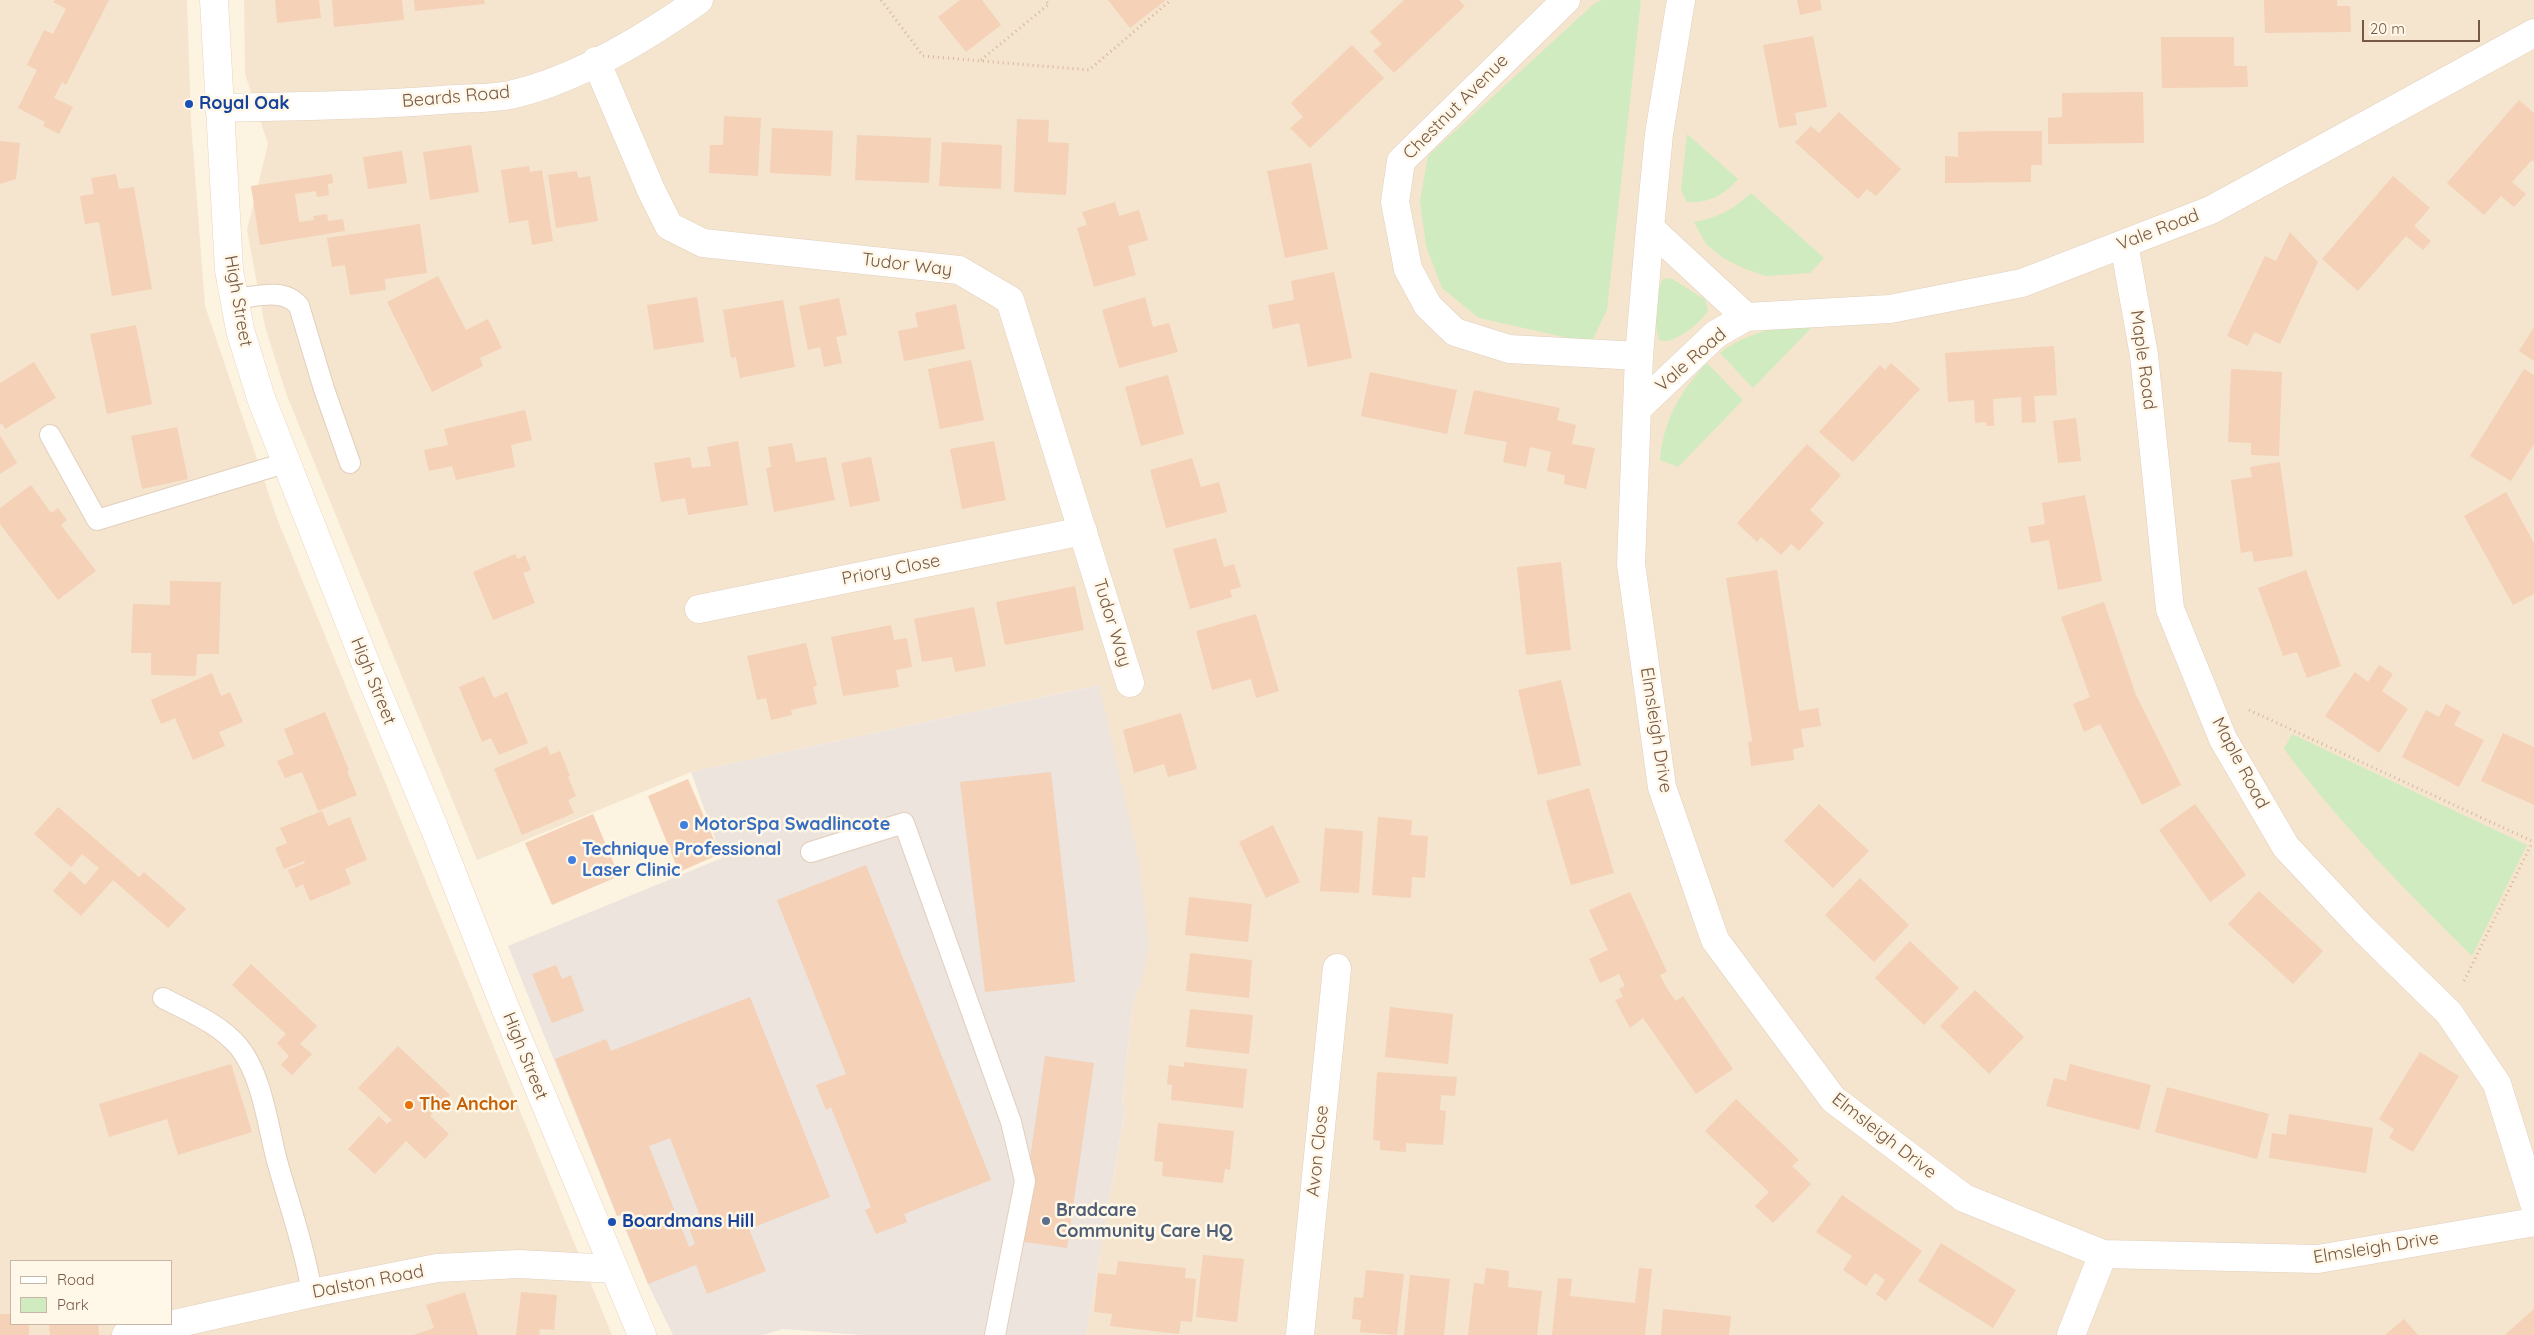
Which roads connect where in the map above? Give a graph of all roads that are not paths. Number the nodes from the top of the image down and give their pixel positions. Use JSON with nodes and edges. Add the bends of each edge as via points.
{"nodes":[{"id":1,"x":214,"y":0,"type":"edge"},
{"id":2,"x":699,"y":0,"type":"edge"},
{"id":3,"x":1566,"y":0,"type":"edge"},
{"id":4,"x":1681,"y":0,"type":"edge"},
{"id":5,"x":2534,"y":33,"type":"edge"},
{"id":6,"x":596,"y":61,"type":"junction"},
{"id":7,"x":219,"y":108,"type":"junction"},
{"id":8,"x":1650,"y":228,"type":"junction"},
{"id":9,"x":2124,"y":244,"type":"junction"},
{"id":10,"x":235,"y":299,"type":"junction"},
{"id":11,"x":1746,"y":318,"type":"junction"},
{"id":12,"x":1639,"y":356,"type":"junction"},
{"id":13,"x":1639,"y":407,"type":"junction"},
{"id":14,"x":50,"y":435,"type":"dead end"},
{"id":15,"x":285,"y":463,"type":"junction"},
{"id":16,"x":350,"y":463,"type":"dead end"},
{"id":17,"x":1083,"y":531,"type":"junction"},
{"id":18,"x":700,"y":609,"type":"dead end"},
{"id":19,"x":1130,"y":683,"type":"dead end"},
{"id":20,"x":811,"y":852,"type":"dead end"},
{"id":21,"x":1337,"y":968,"type":"dead end"},
{"id":22,"x":164,"y":998,"type":"dead end"},
{"id":23,"x":2534,"y":1203,"type":"edge"},
{"id":24,"x":2534,"y":1222,"type":"edge"},
{"id":25,"x":2103,"y":1254,"type":"junction"},
{"id":26,"x":614,"y":1269,"type":"junction"},
{"id":27,"x":312,"y":1293,"type":"junction"},
{"id":28,"x":170,"y":1325,"type":"edge"},
{"id":29,"x":172,"y":1325,"type":"edge"},
{"id":30,"x":126,"y":1335,"type":"edge"},
{"id":31,"x":642,"y":1335,"type":"edge"},
{"id":32,"x":995,"y":1335,"type":"edge"},
{"id":33,"x":1300,"y":1335,"type":"edge"},
{"id":34,"x":2071,"y":1335,"type":"edge"}],
"edges":[{"from":1,"to":7,"type":"street","name":"High Street"},
{"from":2,"to":6,"type":"street","name":"Beards Road","via":[[657,30]]},
{"from":3,"to":12,"type":"street","name":"Chestnut Avenue","via":[[1401,161],[1395,202],[1408,269],[1428,306],[1455,332],[1509,349]]},
{"from":4,"to":8,"type":"street","via":[[1659,134]]},
{"from":5,"to":9,"type":"street","name":"Vale Road","via":[[2210,210]]},
{"from":6,"to":7,"type":"street","name":"Beards Road","via":[[554,82],[509,95],[421,102]]},
{"from":6,"to":17,"type":"street","name":"Tudor Way","via":[[669,226],[703,242],[959,270],[1010,300]]},
{"from":7,"to":10,"type":"street","name":"High Street","via":[[230,270]]},
{"from":8,"to":11,"type":"street","name":"Vale Road"},
{"from":8,"to":12,"type":"street"},
{"from":9,"to":11,"type":"street","name":"Vale Road","via":[[2022,283],[1890,309]]},
{"from":9,"to":23,"type":"street","name":"Maple Road","via":[[2144,355],[2170,609],[2202,688],[2224,739],[2286,847],[2449,1013],[2497,1084]]},
{"from":10,"to":15,"type":"street","name":"High Street","via":[[240,330]]},
{"from":10,"to":16,"type":"lane","via":[[282,294],[294,299],[299,306]]},
{"from":11,"to":13,"type":"street","name":"Vale Road","via":[[1716,334]]},
{"from":12,"to":13,"type":"street"},
{"from":13,"to":25,"type":"street","name":"Elmsleigh Drive","via":[[1631,564],[1662,787],[1715,940],[1833,1099],[1964,1198]]},
{"from":14,"to":15,"type":"lane","via":[[97,520]]},
{"from":15,"to":26,"type":"street","name":"High Street"},
{"from":17,"to":18,"type":"street","name":"Priory Close"},
{"from":17,"to":19,"type":"street","name":"Tudor Way"},
{"from":20,"to":32,"type":"lane","via":[[904,823],[1011,1122],[1025,1181]]},
{"from":21,"to":33,"type":"street","name":"Avon Close"},
{"from":22,"to":27,"type":"lane","via":[[225,1033],[239,1047],[254,1071],[305,1252]]},
{"from":24,"to":25,"type":"street","name":"Elmsleigh Drive","via":[[2318,1259]]},
{"from":25,"to":34,"type":"street"},
{"from":26,"to":27,"type":"street","name":"Dalston Road","via":[[519,1264],[437,1268]]},
{"from":26,"to":31,"type":"street","name":"High Street"},
{"from":27,"to":29,"type":"street","name":"Dalston Road"},
{"from":28,"to":30,"type":"street","name":"Dalston Road"}]}
